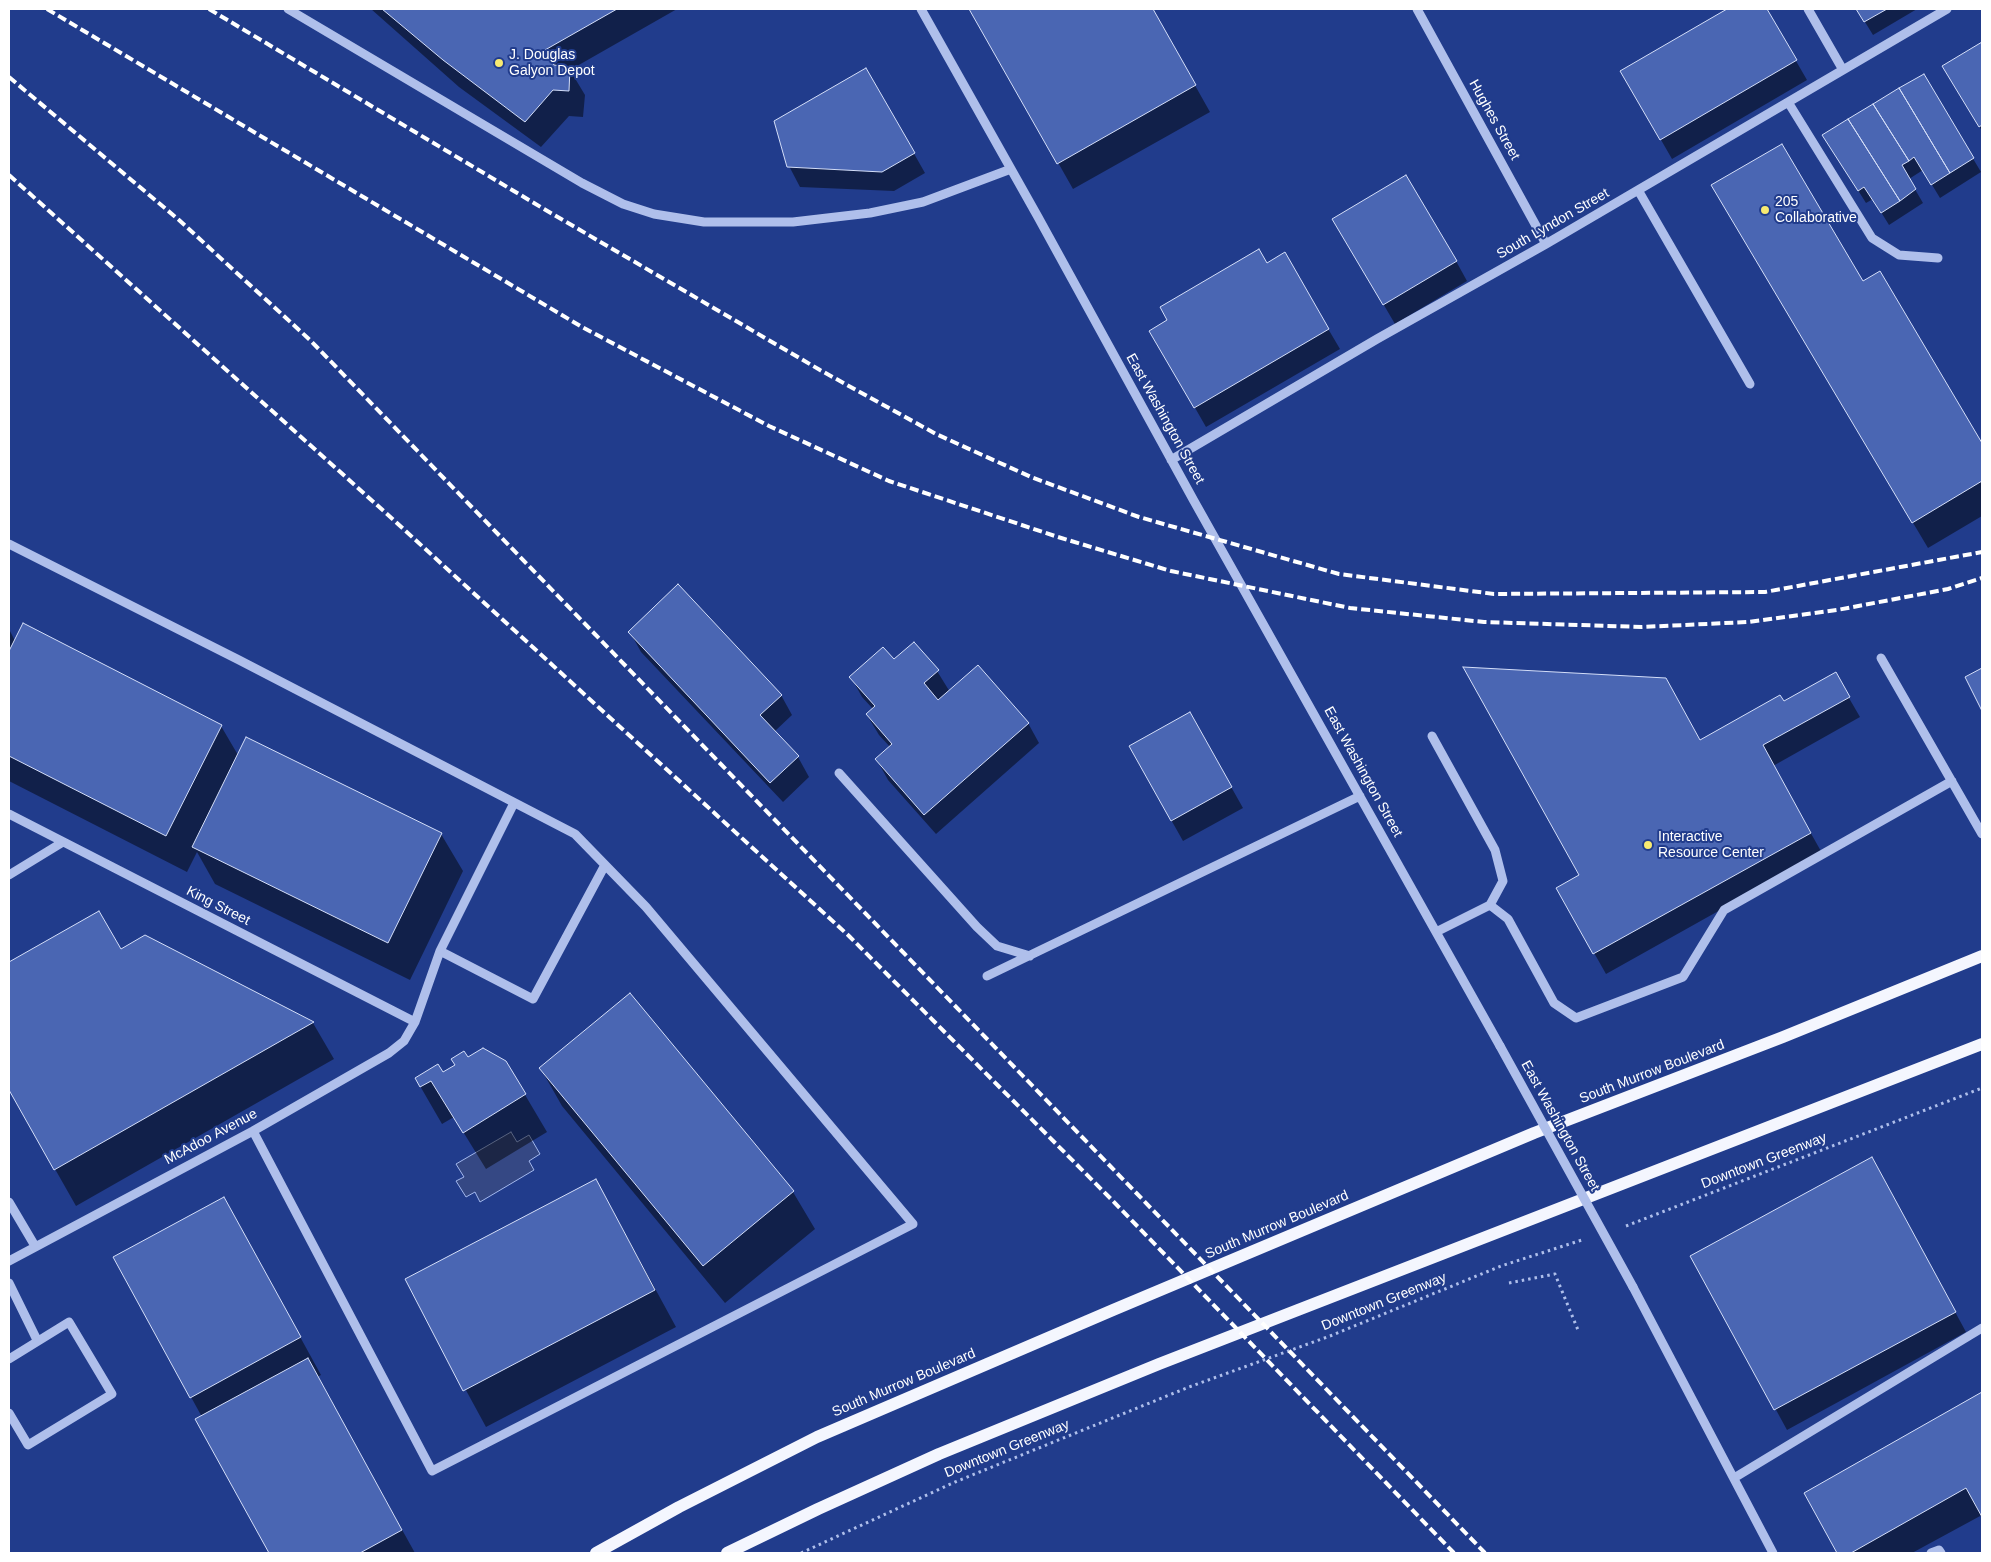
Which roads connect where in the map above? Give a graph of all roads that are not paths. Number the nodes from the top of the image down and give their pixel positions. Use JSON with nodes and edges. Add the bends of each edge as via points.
{"nodes":[{"id":1,"x":288,"y":9,"type":"edge"},
{"id":2,"x":921,"y":9,"type":"edge"},
{"id":3,"x":1417,"y":9,"type":"edge"},
{"id":4,"x":1808,"y":9,"type":"edge"},
{"id":5,"x":1947,"y":9,"type":"edge"},
{"id":6,"x":1843,"y":70,"type":"junction"},
{"id":7,"x":1788,"y":102,"type":"junction"},
{"id":8,"x":1011,"y":169,"type":"junction"},
{"id":9,"x":1638,"y":190,"type":"junction"},
{"id":10,"x":1546,"y":244,"type":"junction"},
{"id":11,"x":1938,"y":258,"type":"dead end"},
{"id":12,"x":1750,"y":384,"type":"dead end"},
{"id":13,"x":1171,"y":460,"type":"junction"},
{"id":14,"x":9,"y":544,"type":"edge"},
{"id":15,"x":1881,"y":658,"type":"dead end"},
{"id":16,"x":1432,"y":736,"type":"dead end"},
{"id":17,"x":839,"y":773,"type":"dead end"},
{"id":18,"x":1952,"y":781,"type":"junction"},
{"id":19,"x":1360,"y":796,"type":"junction"},
{"id":20,"x":514,"y":802,"type":"junction"},
{"id":21,"x":9,"y":814,"type":"edge"},
{"id":22,"x":1982,"y":834,"type":"edge"},
{"id":23,"x":63,"y":842,"type":"junction"},
{"id":24,"x":605,"y":865,"type":"junction"},
{"id":25,"x":9,"y":875,"type":"edge"},
{"id":26,"x":1490,"y":905,"type":"junction"},
{"id":27,"x":1436,"y":932,"type":"junction"},
{"id":28,"x":440,"y":951,"type":"junction"},
{"id":29,"x":1030,"y":956,"type":"junction"},
{"id":30,"x":1982,"y":956,"type":"edge"},
{"id":31,"x":988,"y":976,"type":"dead end"},
{"id":32,"x":415,"y":1022,"type":"junction"},
{"id":33,"x":1982,"y":1044,"type":"edge"},
{"id":34,"x":253,"y":1131,"type":"junction"},
{"id":35,"x":9,"y":1202,"type":"edge"},
{"id":36,"x":35,"y":1246,"type":"junction"},
{"id":37,"x":9,"y":1261,"type":"edge"},
{"id":38,"x":9,"y":1283,"type":"edge"},
{"id":39,"x":1982,"y":1328,"type":"edge"},
{"id":40,"x":37,"y":1340,"type":"junction"},
{"id":41,"x":9,"y":1359,"type":"edge"},
{"id":42,"x":9,"y":1412,"type":"edge"},
{"id":43,"x":1734,"y":1478,"type":"junction"},
{"id":44,"x":596,"y":1553,"type":"edge"},
{"id":45,"x":726,"y":1553,"type":"edge"},
{"id":46,"x":1773,"y":1553,"type":"edge"},
{"id":47,"x":1931,"y":1553,"type":"edge"},
{"id":48,"x":1941,"y":1553,"type":"edge"}],
"edges":[{"from":1,"to":8,"type":"street","via":[[582,183],[623,204],[654,214],[704,222],[793,222],[870,213],[923,202]]},
{"from":2,"to":8,"type":"street","name":"East Washington Street"},
{"from":3,"to":10,"type":"street","name":"Hughes Street"},
{"from":4,"to":6,"type":"street"},
{"from":5,"to":6,"type":"street","name":"South Lyndon Street"},
{"from":6,"to":7,"type":"street","name":"South Lyndon Street"},
{"from":7,"to":9,"type":"street","name":"South Lyndon Street"},
{"from":7,"to":11,"type":"street","via":[[1872,238],[1899,255]]},
{"from":8,"to":13,"type":"street","name":"East Washington Street"},
{"from":9,"to":10,"type":"street","name":"South Lyndon Street"},
{"from":9,"to":12,"type":"street"},
{"from":10,"to":13,"type":"street","name":"South Lyndon Street"},
{"from":13,"to":19,"type":"street","name":"East Washington Street"},
{"from":14,"to":20,"type":"street"},
{"from":15,"to":18,"type":"street"},
{"from":16,"to":26,"type":"street","via":[[1495,850],[1503,881]]},
{"from":17,"to":29,"type":"street","via":[[977,927],[998,946]]},
{"from":18,"to":22,"type":"street"},
{"from":18,"to":26,"type":"street","via":[[1724,910],[1683,977],[1576,1018],[1554,1003],[1508,919]]},
{"from":19,"to":27,"type":"street","name":"East Washington Street"},
{"from":19,"to":29,"type":"street"},
{"from":20,"to":24,"type":"street","via":[[575,834]]},
{"from":20,"to":28,"type":"street","name":"McAdoo Avenue"},
{"from":21,"to":23,"type":"street","name":"King Street"},
{"from":23,"to":25,"type":"street"},
{"from":23,"to":32,"type":"street","name":"King Street"},
{"from":24,"to":28,"type":"street","via":[[533,999]]},
{"from":24,"to":34,"type":"street","via":[[646,906],[913,1224],[432,1471]]},
{"from":26,"to":27,"type":"street"},
{"from":27,"to":43,"type":"street","name":"East Washington Street","bridge":true,"via":[[1633,1287]]},
{"from":28,"to":32,"type":"street","name":"McAdoo Avenue"},
{"from":29,"to":31,"type":"street"},
{"from":30,"to":44,"type":"main road","name":"South Murrow Boulevard","via":[[1534,1133],[835,1429],[679,1507]]},
{"from":32,"to":34,"type":"street","name":"McAdoo Avenue","via":[[404,1041],[389,1054]]},
{"from":33,"to":45,"type":"main road","via":[[1159,1364],[939,1454]]},
{"from":34,"to":36,"type":"street","name":"McAdoo Avenue"},
{"from":35,"to":36,"type":"street"},
{"from":36,"to":37,"type":"street","name":"McAdoo Avenue"},
{"from":38,"to":40,"type":"street"},
{"from":39,"to":43,"type":"street"},
{"from":40,"to":41,"type":"street"},
{"from":40,"to":42,"type":"street","via":[[69,1322],[112,1394],[28,1445]]},
{"from":43,"to":46,"type":"street","name":"East Washington Street"},
{"from":47,"to":48,"type":"street","via":[[1938,1550]]}]}
